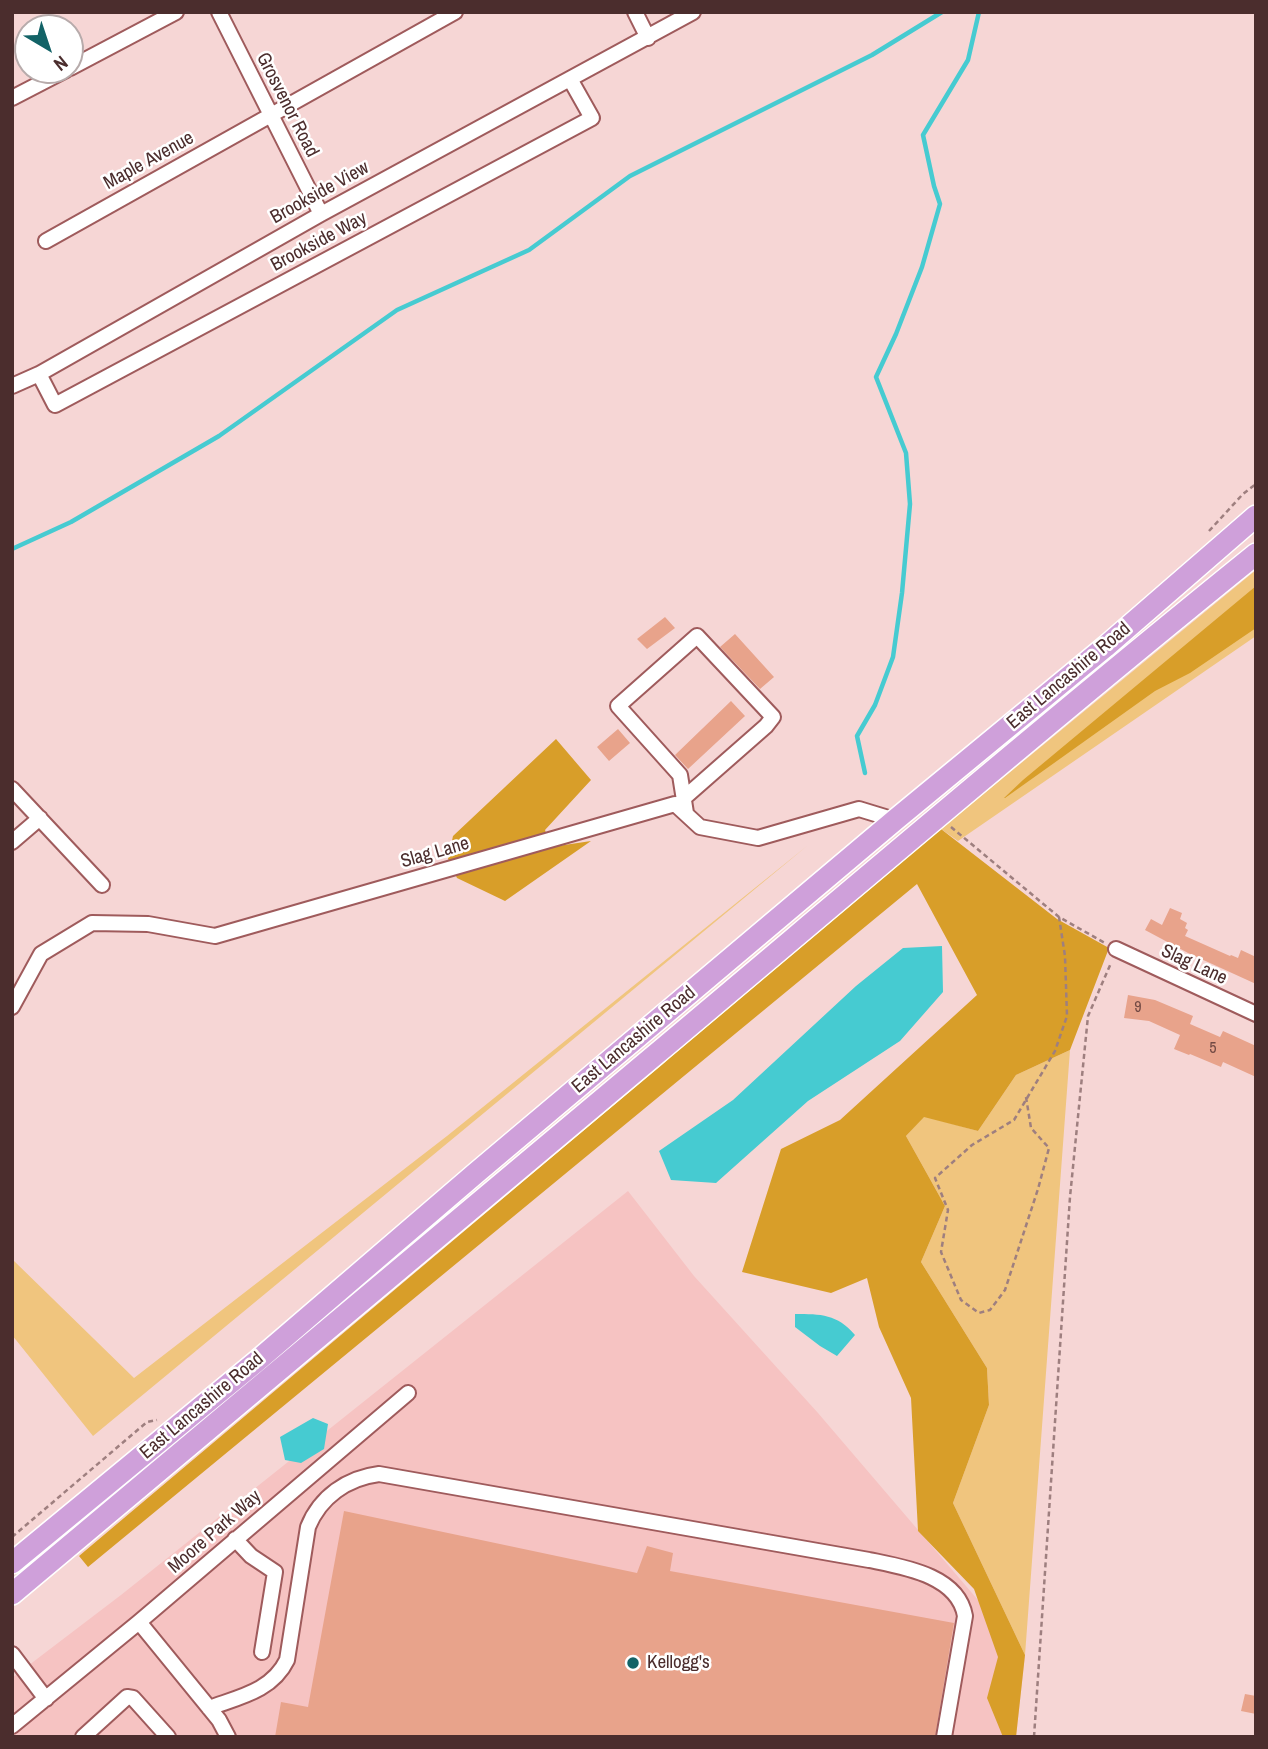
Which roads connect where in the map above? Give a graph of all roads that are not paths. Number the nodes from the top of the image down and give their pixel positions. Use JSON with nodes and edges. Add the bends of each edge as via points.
{"nodes":[{"id":1,"x":176,"y":12,"type":"edge"},
{"id":2,"x":219,"y":12,"type":"edge"},
{"id":3,"x":455,"y":12,"type":"edge"},
{"id":4,"x":635,"y":12,"type":"edge"},
{"id":5,"x":693,"y":12,"type":"edge"},
{"id":6,"x":648,"y":38,"type":"junction"},
{"id":7,"x":84,"y":61,"type":"edge"},
{"id":8,"x":569,"y":79,"type":"junction"},
{"id":9,"x":39,"y":84,"type":"edge"},
{"id":10,"x":12,"y":98,"type":"edge"},
{"id":11,"x":270,"y":116,"type":"junction"},
{"id":12,"x":321,"y":214,"type":"junction"},
{"id":13,"x":46,"y":241,"type":"dead end"},
{"id":14,"x":39,"y":374,"type":"junction"},
{"id":15,"x":12,"y":386,"type":"edge"},
{"id":16,"x":1256,"y":516,"type":"edge"},
{"id":17,"x":1256,"y":554,"type":"edge"},
{"id":18,"x":12,"y":789,"type":"edge"},
{"id":19,"x":685,"y":806,"type":"junction"},
{"id":20,"x":902,"y":813,"type":"junction"},
{"id":21,"x":40,"y":818,"type":"junction"},
{"id":22,"x":932,"y":821,"type":"junction"},
{"id":23,"x":12,"y":842,"type":"edge"},
{"id":24,"x":102,"y":885,"type":"dead end"},
{"id":25,"x":1116,"y":949,"type":"road end"},
{"id":26,"x":12,"y":1007,"type":"edge"},
{"id":27,"x":1256,"y":1014,"type":"edge"},
{"id":28,"x":408,"y":1392,"type":"dead end"},
{"id":29,"x":235,"y":1539,"type":"junction"},
{"id":30,"x":12,"y":1563,"type":"edge"},
{"id":31,"x":12,"y":1594,"type":"edge"},
{"id":32,"x":139,"y":1622,"type":"junction"},
{"id":33,"x":262,"y":1652,"type":"dead end"},
{"id":34,"x":12,"y":1654,"type":"edge"},
{"id":35,"x":46,"y":1699,"type":"junction"},
{"id":36,"x":209,"y":1708,"type":"junction"},
{"id":37,"x":12,"y":1726,"type":"edge"},
{"id":38,"x":83,"y":1737,"type":"edge"},
{"id":39,"x":168,"y":1737,"type":"edge"},
{"id":40,"x":228,"y":1737,"type":"edge"},
{"id":41,"x":944,"y":1737,"type":"edge"}],
"edges":[{"from":1,"to":7,"type":"street"},
{"from":2,"to":11,"type":"street","name":"Grosvenor Road"},
{"from":3,"to":11,"type":"street","name":"Maple Avenue"},
{"from":4,"to":6,"type":"street"},
{"from":5,"to":6,"type":"street","name":"Brookside View"},
{"from":6,"to":8,"type":"street","name":"Brookside View"},
{"from":8,"to":12,"type":"street","name":"Brookside View"},
{"from":8,"to":14,"type":"street","name":"Brookside Way","via":[[592,118],[55,405]]},
{"from":9,"to":10,"type":"street"},
{"from":11,"to":12,"type":"street","name":"Grosvenor Road"},
{"from":11,"to":13,"type":"street","name":"Maple Avenue"},
{"from":12,"to":14,"type":"street","name":"Brookside View"},
{"from":14,"to":15,"type":"street","name":"Brookside View"},
{"from":16,"to":20,"type":"highway","name":"East Lancashire Road"},
{"from":17,"to":22,"type":"highway","name":"East Lancashire Road"},
{"from":18,"to":21,"type":"street"},
{"from":19,"to":19,"type":"street","via":[[680,775],[618,706],[697,636],[773,717]]},
{"from":19,"to":20,"type":"street","name":"Slag Lane","via":[[700,827],[758,838],[859,809]]},
{"from":19,"to":26,"type":"street","name":"Slag Lane","via":[[675,804],[215,936],[148,924],[92,923],[41,954]]},
{"from":20,"to":22,"type":"highway"},
{"from":20,"to":30,"type":"highway","name":"East Lancashire Road"},
{"from":21,"to":23,"type":"street"},
{"from":21,"to":24,"type":"street"},
{"from":22,"to":31,"type":"highway","name":"East Lancashire Road"},
{"from":25,"to":27,"type":"street","name":"Slag Lane"},
{"from":28,"to":29,"type":"street","name":"Moore Park Way"},
{"from":29,"to":32,"type":"street","name":"Moore Park Way"},
{"from":29,"to":33,"type":"street","via":[[275,1572]]},
{"from":32,"to":35,"type":"street","name":"Moore Park Way"},
{"from":32,"to":36,"type":"street"},
{"from":34,"to":35,"type":"street"},
{"from":35,"to":37,"type":"street","name":"Moore Park Way"},
{"from":36,"to":40,"type":"street"},
{"from":36,"to":41,"type":"street","via":[[254,1692],[282,1671],[313,1515],[351,1481],[379,1474],[919,1572],[949,1588],[964,1606]]},
{"from":38,"to":39,"type":"street","via":[[127,1697]]}]}
